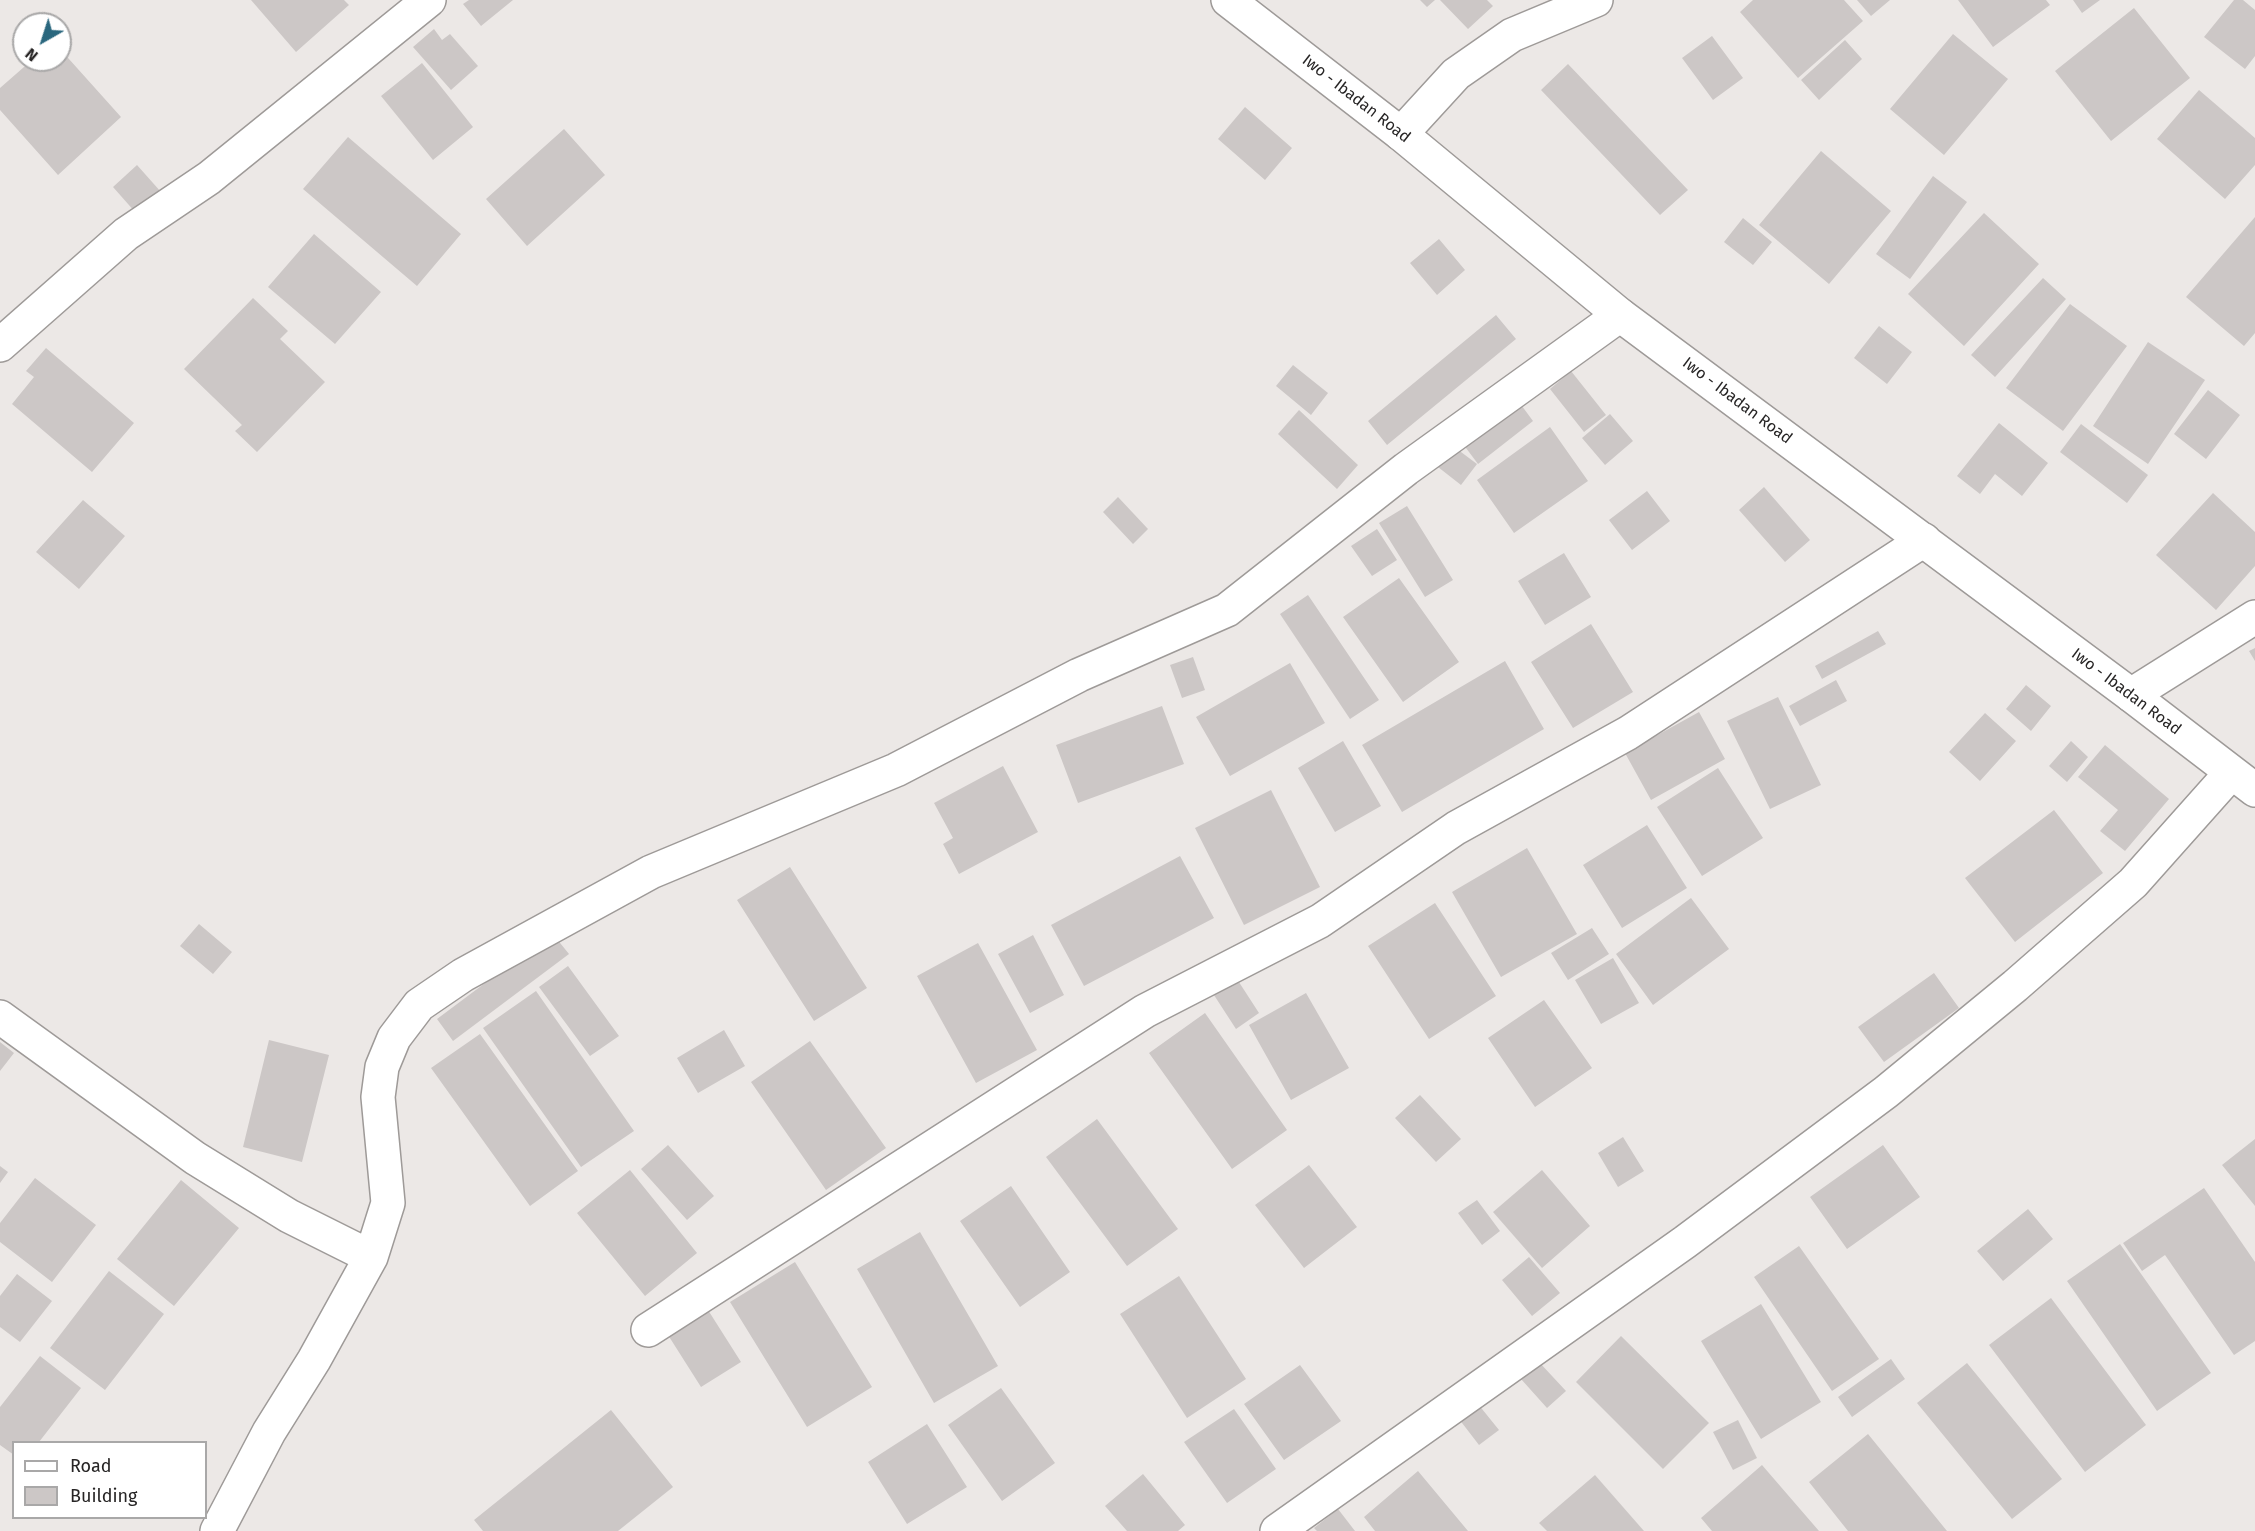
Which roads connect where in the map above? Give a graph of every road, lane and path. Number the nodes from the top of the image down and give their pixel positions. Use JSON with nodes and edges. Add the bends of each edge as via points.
{"nodes":[{"id":1,"x":429,"y":0,"type":"edge"},
{"id":2,"x":1596,"y":0,"type":"edge"},
{"id":3,"x":1236,"y":3,"type":"edge"},
{"id":4,"x":1401,"y":134,"type":"junction"},
{"id":5,"x":1620,"y":315,"type":"junction"},
{"id":6,"x":0,"y":345,"type":"edge"},
{"id":7,"x":1924,"y":540,"type":"junction"},
{"id":8,"x":2255,"y":617,"type":"edge"},
{"id":9,"x":2131,"y":695,"type":"junction"},
{"id":10,"x":2243,"y":781,"type":"edge"},
{"id":11,"x":0,"y":1017,"type":"edge"},
{"id":12,"x":371,"y":1257,"type":"junction"},
{"id":13,"x":648,"y":1330,"type":"dead end"},
{"id":14,"x":217,"y":1531,"type":"edge"},
{"id":15,"x":1277,"y":1531,"type":"edge"}],
"edges":[{"from":1,"to":6,"type":"street","via":[[209,178],[126,234]]},
{"from":2,"to":4,"type":"street","via":[[1512,35],[1456,74]]},
{"from":3,"to":4,"type":"street","name":"Iwo - Ibadan Road"},
{"from":4,"to":5,"type":"street","name":"Iwo - Ibadan Road"},
{"from":5,"to":7,"type":"street","name":"Iwo - Ibadan Road"},
{"from":5,"to":12,"type":"street","via":[[1406,469],[1227,610],[1079,675],[896,770],[651,872],[463,975],[419,1005],[394,1038],[382,1067],[378,1096],[388,1203]]},
{"from":7,"to":9,"type":"street","name":"Iwo - Ibadan Road"},
{"from":7,"to":13,"type":"street","via":[[1628,733],[1456,828],[1320,921],[1145,1011]]},
{"from":8,"to":9,"type":"street"},
{"from":9,"to":10,"type":"street","name":"Iwo - Ibadan Road"},
{"from":10,"to":15,"type":"street","via":[[2133,883],[1886,1092],[1685,1242]]},
{"from":11,"to":12,"type":"street","via":[[195,1158],[289,1216]]},
{"from":12,"to":14,"type":"street","via":[[269,1432]]}]}
